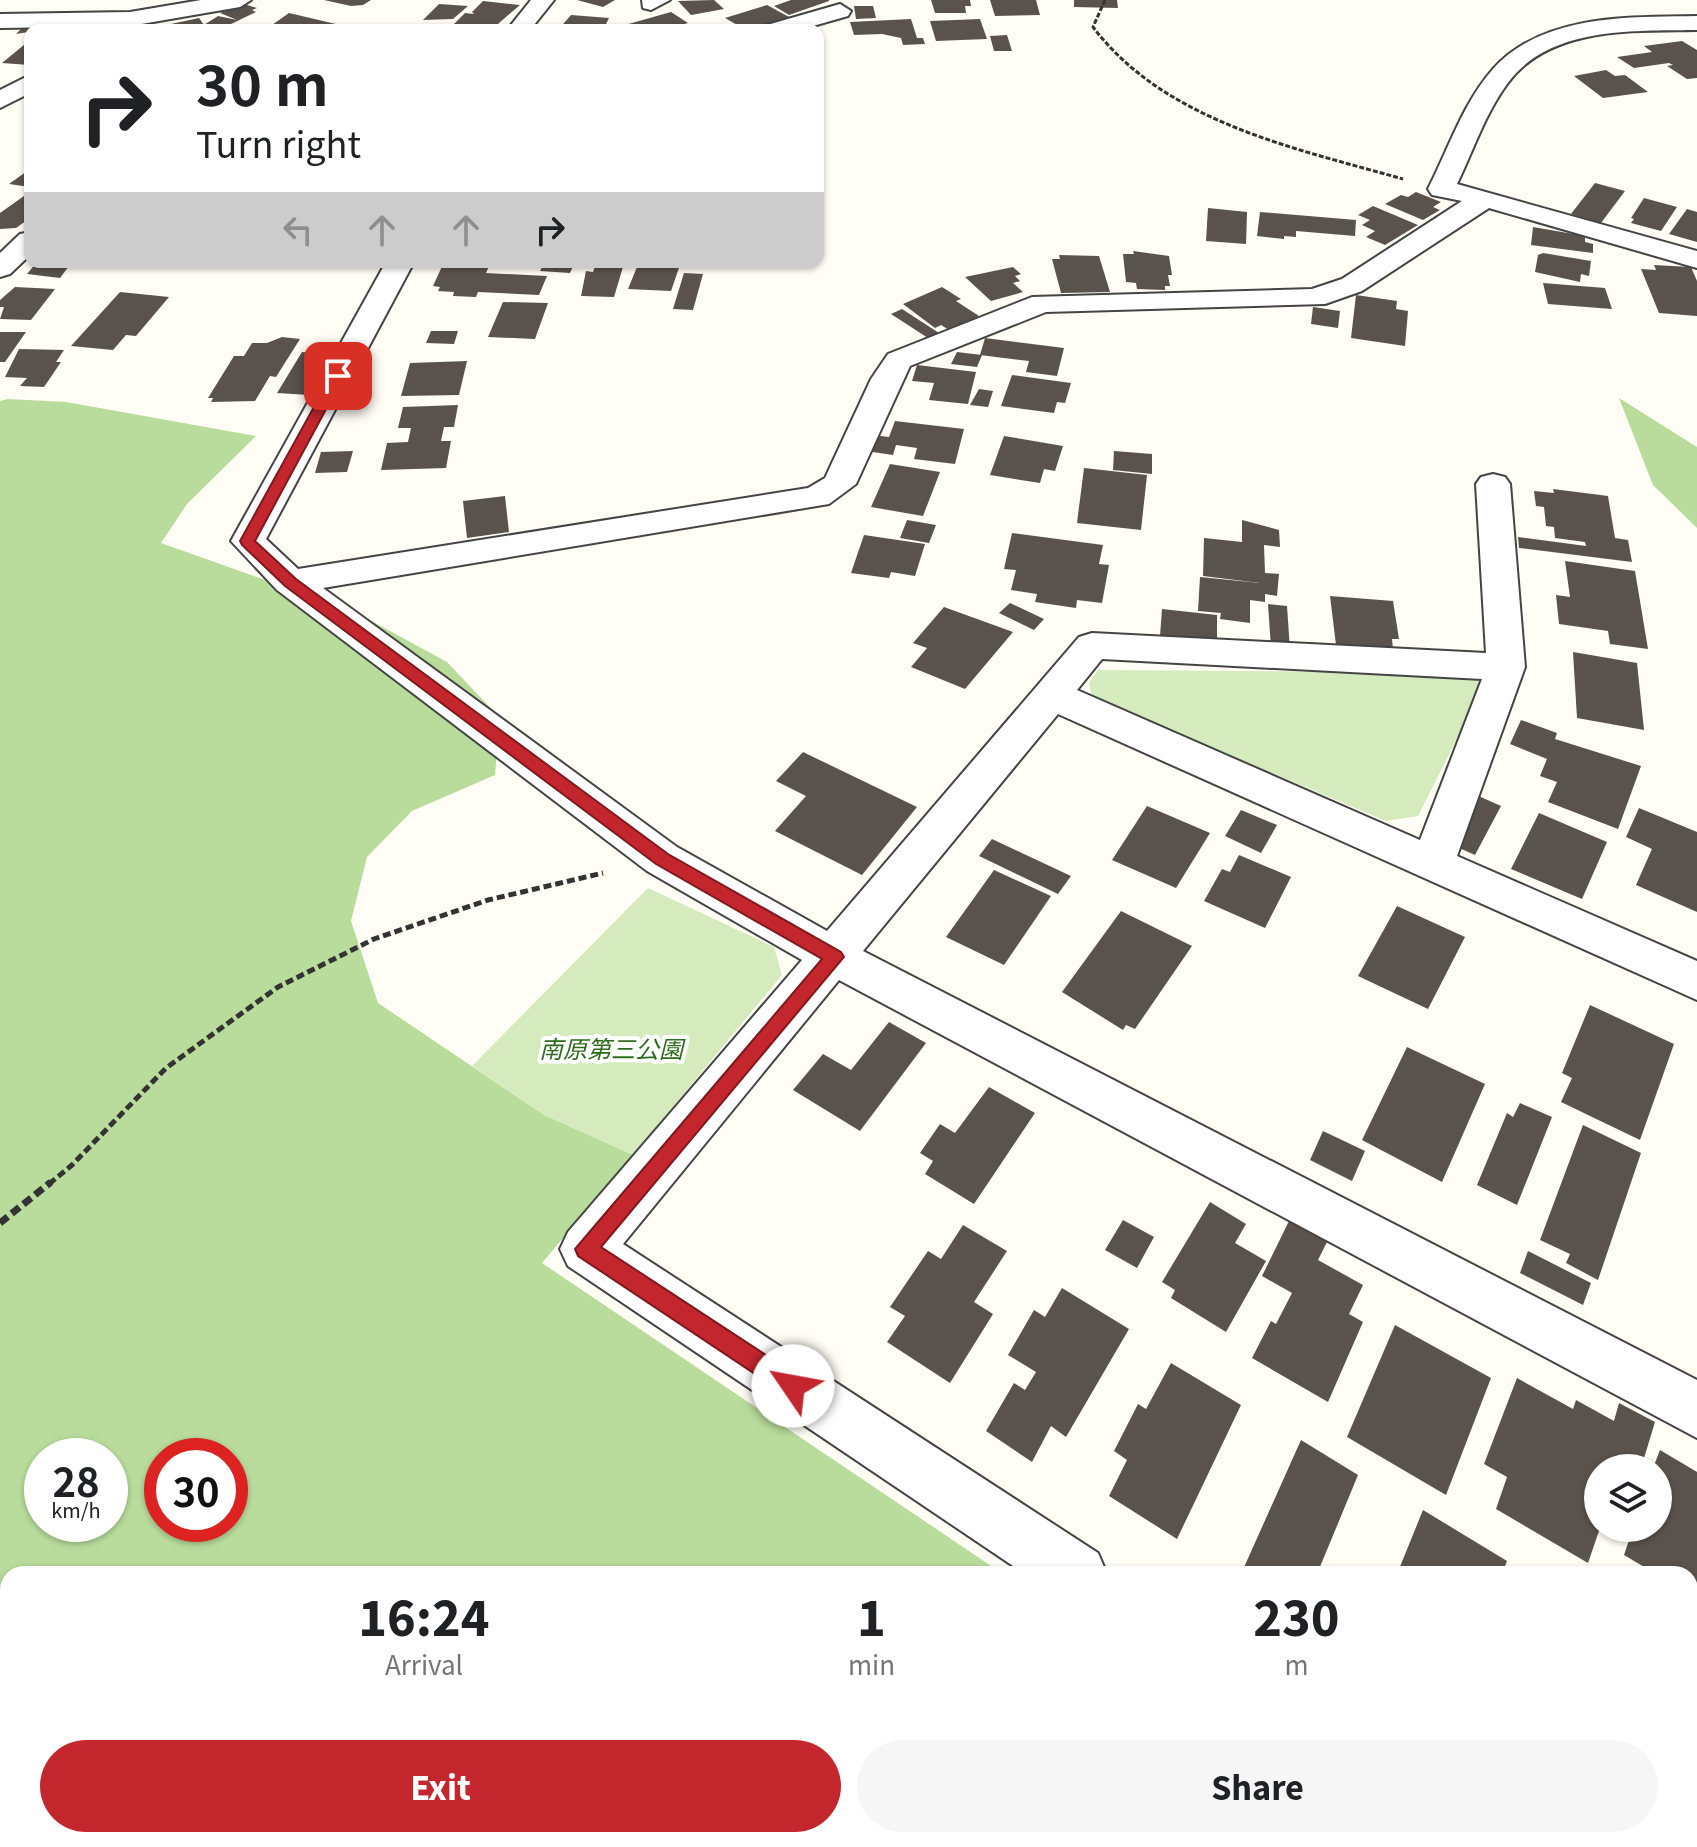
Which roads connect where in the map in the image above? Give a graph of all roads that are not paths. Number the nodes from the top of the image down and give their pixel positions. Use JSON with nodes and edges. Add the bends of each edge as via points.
{"nodes":[{"id":1,"x":240,"y":0,"type":"edge"},
{"id":2,"x":543,"y":0,"type":"edge"},
{"id":3,"x":842,"y":6,"type":"edge"},
{"id":4,"x":0,"y":21,"type":"edge"},
{"id":5,"x":1697,"y":23,"type":"edge"},
{"id":6,"x":92,"y":24,"type":"edge"},
{"id":7,"x":127,"y":24,"type":"edge"},
{"id":8,"x":523,"y":24,"type":"edge"},
{"id":9,"x":792,"y":24,"type":"edge"},
{"id":10,"x":847,"y":35,"type":"dead end"},
{"id":11,"x":24,"y":86,"type":"edge"},
{"id":12,"x":0,"y":101,"type":"edge"},
{"id":13,"x":1485,"y":198,"type":"junction"},
{"id":14,"x":21,"y":238,"type":"edge"},
{"id":15,"x":1697,"y":260,"type":"edge"},
{"id":16,"x":0,"y":268,"type":"edge"},
{"id":17,"x":397,"y":268,"type":"edge"},
{"id":18,"x":1493,"y":484,"type":"dead end"},
{"id":19,"x":290,"y":582,"type":"junction"},
{"id":20,"x":1506,"y":667,"type":"junction"},
{"id":21,"x":1052,"y":695,"type":"junction"},
{"id":22,"x":1433,"y":863,"type":"junction"},
{"id":23,"x":835,"y":957,"type":"junction"},
{"id":24,"x":1697,"y":981,"type":"edge"},
{"id":25,"x":1697,"y":1410,"type":"edge"},
{"id":26,"x":1065,"y":1566,"type":"edge"}],
"edges":[{"from":1,"to":7,"type":"street"},
{"from":2,"to":8,"type":"street"},
{"from":3,"to":9,"type":"street"},
{"from":3,"to":10,"type":"street"},
{"from":4,"to":6,"type":"street"},
{"from":5,"to":13,"type":"street","via":[[1608,28],[1530,49],[1501,74],[1441,189]]},
{"from":11,"to":12,"type":"street"},
{"from":13,"to":15,"type":"street"},
{"from":13,"to":19,"type":"street","via":[[1352,285],[1315,298],[1042,303],[899,360],[839,484],[817,497]]},
{"from":14,"to":16,"type":"street"},
{"from":17,"to":19,"type":"street","via":[[248,541]]},
{"from":18,"to":20,"type":"street"},
{"from":19,"to":23,"type":"street","via":[[662,859]]},
{"from":20,"to":21,"type":"street","via":[[1092,646]]},
{"from":20,"to":22,"type":"street"},
{"from":21,"to":22,"type":"street"},
{"from":21,"to":23,"type":"street"},
{"from":22,"to":24,"type":"street"},
{"from":23,"to":25,"type":"street"},
{"from":23,"to":26,"type":"street","via":[[586,1249]]}]}
